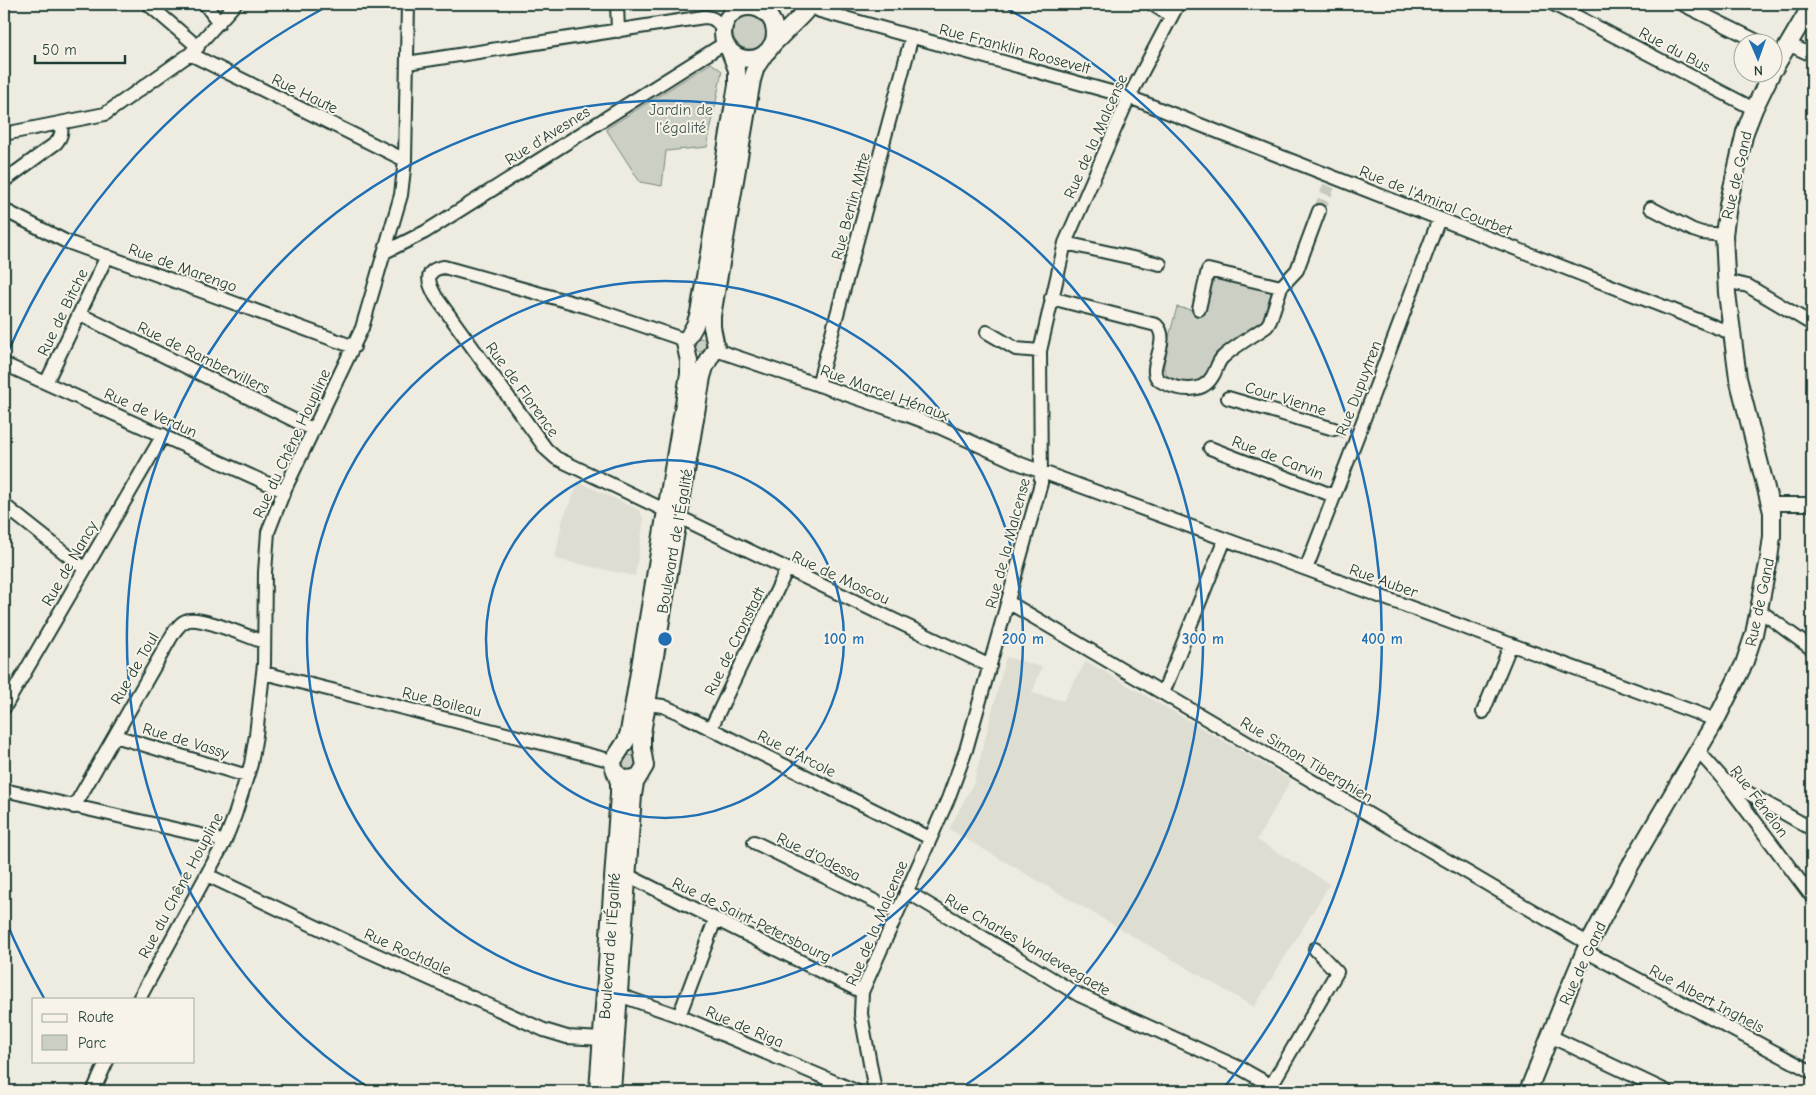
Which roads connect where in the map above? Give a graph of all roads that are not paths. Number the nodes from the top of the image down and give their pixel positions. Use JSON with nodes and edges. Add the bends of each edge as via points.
{"nodes":[{"id":1,"x":148,"y":4,"type":"edge"},
{"id":2,"x":206,"y":4,"type":"edge"},
{"id":3,"x":235,"y":4,"type":"edge"},
{"id":4,"x":408,"y":4,"type":"edge"},
{"id":5,"x":616,"y":4,"type":"edge"},
{"id":6,"x":776,"y":4,"type":"edge"},
{"id":7,"x":1152,"y":4,"type":"edge"},
{"id":8,"x":1178,"y":4,"type":"edge"},
{"id":9,"x":1553,"y":4,"type":"edge"},
{"id":10,"x":1682,"y":4,"type":"edge"},
{"id":11,"x":1812,"y":4,"type":"edge"},
{"id":12,"x":809,"y":5,"type":"edge"},
{"id":13,"x":741,"y":7,"type":"edge"},
{"id":14,"x":1171,"y":16,"type":"junction"},
{"id":15,"x":219,"y":23,"type":"junction"},
{"id":16,"x":618,"y":31,"type":"junction"},
{"id":17,"x":1739,"y":32,"type":"edge"},
{"id":18,"x":912,"y":36,"type":"junction"},
{"id":19,"x":726,"y":42,"type":"junction"},
{"id":20,"x":1784,"y":45,"type":"edge"},
{"id":21,"x":768,"y":49,"type":"junction"},
{"id":22,"x":194,"y":50,"type":"junction"},
{"id":23,"x":1784,"y":50,"type":"edge"},
{"id":24,"x":1812,"y":55,"type":"edge"},
{"id":25,"x":407,"y":63,"type":"junction"},
{"id":26,"x":1768,"y":82,"type":"edge"},
{"id":27,"x":1129,"y":97,"type":"junction"},
{"id":28,"x":1754,"y":110,"type":"junction"},
{"id":29,"x":61,"y":123,"type":"junction"},
{"id":30,"x":4,"y":134,"type":"edge"},
{"id":31,"x":405,"y":160,"type":"junction"},
{"id":32,"x":4,"y":182,"type":"edge"},
{"id":33,"x":1651,"y":208,"type":"dead end"},
{"id":34,"x":4,"y":210,"type":"edge"},
{"id":35,"x":1319,"y":211,"type":"tunnel mouth"},
{"id":36,"x":1439,"y":219,"type":"junction"},
{"id":37,"x":1724,"y":235,"type":"junction"},
{"id":38,"x":1065,"y":243,"type":"junction"},
{"id":39,"x":384,"y":252,"type":"junction"},
{"id":40,"x":107,"y":256,"type":"junction"},
{"id":41,"x":1160,"y":264,"type":"dead end"},
{"id":42,"x":1726,"y":281,"type":"junction"},
{"id":43,"x":1281,"y":287,"type":"junction"},
{"id":44,"x":1051,"y":298,"type":"junction"},
{"id":45,"x":1199,"y":309,"type":"dead end"},
{"id":46,"x":79,"y":314,"type":"junction"},
{"id":47,"x":1812,"y":324,"type":"edge"},
{"id":48,"x":987,"y":332,"type":"dead end"},
{"id":49,"x":1731,"y":333,"type":"junction"},
{"id":50,"x":687,"y":342,"type":"junction"},
{"id":51,"x":354,"y":347,"type":"junction"},
{"id":52,"x":714,"y":348,"type":"junction"},
{"id":53,"x":1040,"y":351,"type":"junction"},
{"id":54,"x":4,"y":364,"type":"edge"},
{"id":55,"x":46,"y":383,"type":"junction"},
{"id":56,"x":818,"y":385,"type":"junction"},
{"id":57,"x":1228,"y":398,"type":"dead end"},
{"id":58,"x":314,"y":430,"type":"junction"},
{"id":59,"x":1334,"y":430,"type":"tunnel mouth"},
{"id":60,"x":163,"y":436,"type":"junction"},
{"id":61,"x":1210,"y":448,"type":"dead end"},
{"id":62,"x":1042,"y":471,"type":"junction"},
{"id":63,"x":284,"y":491,"type":"junction"},
{"id":64,"x":1334,"y":496,"type":"junction"},
{"id":65,"x":1770,"y":504,"type":"junction"},
{"id":66,"x":1812,"y":504,"type":"edge"},
{"id":67,"x":4,"y":505,"type":"edge"},
{"id":68,"x":672,"y":515,"type":"junction"},
{"id":69,"x":1225,"y":539,"type":"junction"},
{"id":70,"x":84,"y":569,"type":"junction"},
{"id":71,"x":787,"y":569,"type":"junction"},
{"id":72,"x":1306,"y":569,"type":"junction"},
{"id":73,"x":1008,"y":602,"type":"junction"},
{"id":74,"x":1759,"y":610,"type":"junction"},
{"id":75,"x":264,"y":642,"type":"junction"},
{"id":76,"x":1511,"y":644,"type":"junction"},
{"id":77,"x":1812,"y":650,"type":"edge"},
{"id":78,"x":990,"y":666,"type":"junction"},
{"id":79,"x":264,"y":673,"type":"junction"},
{"id":80,"x":1163,"y":692,"type":"junction"},
{"id":81,"x":647,"y":704,"type":"junction"},
{"id":82,"x":4,"y":708,"type":"edge"},
{"id":83,"x":1483,"y":712,"type":"dead end"},
{"id":84,"x":1716,"y":720,"type":"junction"},
{"id":85,"x":710,"y":728,"type":"junction"},
{"id":86,"x":115,"y":736,"type":"junction"},
{"id":87,"x":1698,"y":751,"type":"junction"},
{"id":88,"x":644,"y":758,"type":"junction"},
{"id":89,"x":615,"y":761,"type":"junction"},
{"id":90,"x":640,"y":775,"type":"junction"},
{"id":91,"x":247,"y":776,"type":"junction"},
{"id":92,"x":1723,"y":779,"type":"junction"},
{"id":93,"x":4,"y":790,"type":"edge"},
{"id":94,"x":74,"y":806,"type":"junction"},
{"id":95,"x":1812,"y":829,"type":"edge"},
{"id":96,"x":930,"y":838,"type":"junction"},
{"id":97,"x":754,"y":842,"type":"dead end"},
{"id":98,"x":224,"y":843,"type":"junction"},
{"id":99,"x":207,"y":875,"type":"junction"},
{"id":100,"x":628,"y":875,"type":"junction"},
{"id":101,"x":906,"y":891,"type":"junction"},
{"id":102,"x":1812,"y":897,"type":"edge"},
{"id":103,"x":897,"y":912,"type":"junction"},
{"id":104,"x":716,"y":920,"type":"junction"},
{"id":105,"x":1315,"y":948,"type":"dead end"},
{"id":106,"x":1587,"y":948,"type":"junction"},
{"id":107,"x":862,"y":992,"type":"junction"},
{"id":108,"x":619,"y":994,"type":"junction"},
{"id":109,"x":140,"y":998,"type":"edge"},
{"id":110,"x":679,"y":1016,"type":"junction"},
{"id":111,"x":1550,"y":1036,"type":"junction"},
{"id":112,"x":602,"y":1039,"type":"junction"},
{"id":113,"x":107,"y":1062,"type":"edge"},
{"id":114,"x":1812,"y":1072,"type":"edge"},
{"id":115,"x":1273,"y":1089,"type":"edge"},
{"id":116,"x":93,"y":1091,"type":"edge"},
{"id":117,"x":598,"y":1091,"type":"edge"},
{"id":118,"x":612,"y":1091,"type":"edge"},
{"id":119,"x":856,"y":1091,"type":"edge"},
{"id":120,"x":875,"y":1091,"type":"edge"},
{"id":121,"x":1528,"y":1091,"type":"edge"},
{"id":122,"x":1666,"y":1091,"type":"edge"}],
"edges":[{"from":1,"to":22,"type":"street","name":"Rue Haute"},
{"from":2,"to":15,"type":"street"},
{"from":3,"to":15,"type":"street"},
{"from":4,"to":25,"type":"street","name":"Rue du Chêne Houpline"},
{"from":5,"to":16,"type":"street"},
{"from":6,"to":13,"type":"main road"},
{"from":7,"to":14,"type":"street"},
{"from":8,"to":14,"type":"street","name":"Rue de la Malcense"},
{"from":9,"to":28,"type":"street","name":"Rue du Bus"},
{"from":10,"to":17,"type":"street"},
{"from":11,"to":20,"type":"main road","name":"Rue de Gand"},
{"from":12,"to":18,"type":"street","name":"Rue Franklin Roosevelt"},
{"from":12,"to":21,"type":"main road"},
{"from":13,"to":19,"type":"main road","via":[[727,20]]},
{"from":13,"to":21,"type":"main road","via":[[764,12],[772,23],[774,36]]},
{"from":14,"to":27,"type":"street","name":"Rue de la Malcense"},
{"from":15,"to":22,"type":"street"},
{"from":16,"to":19,"type":"street","via":[[710,17],[718,21]]},
{"from":16,"to":25,"type":"street"},
{"from":18,"to":27,"type":"street","name":"Rue Franklin Roosevelt"},
{"from":18,"to":56,"type":"street","name":"Rue Berlin Mitte"},
{"from":19,"to":21,"type":"main road","via":[[737,56],[747,59]]},
{"from":19,"to":39,"type":"street","name":"Rue d'Avesnes","via":[[425,232]]},
{"from":19,"to":50,"type":"main road","name":"Boulevard de l'Égalité","via":[[737,70],[737,85],[700,313]]},
{"from":21,"to":52,"type":"main road","name":"Boulevard de l'Égalité","via":[[756,67],[750,90],[712,316]]},
{"from":22,"to":29,"type":"street","via":[[105,114]]},
{"from":22,"to":31,"type":"street","name":"Rue Haute"},
{"from":23,"to":24,"type":"street"},
{"from":25,"to":31,"type":"street","name":"Rue du Chêne Houpline"},
{"from":26,"to":28,"type":"main road","name":"Rue de Gand"},
{"from":27,"to":36,"type":"street","name":"Rue de l'Amiral Courbet","via":[[1330,181]]},
{"from":27,"to":38,"type":"street","name":"Rue de la Malcense"},
{"from":28,"to":37,"type":"main road","name":"Rue de Gand","via":[[1743,139]]},
{"from":29,"to":30,"type":"street"},
{"from":29,"to":32,"type":"street","via":[[62,132],[56,143]]},
{"from":31,"to":39,"type":"street","name":"Rue du Chêne Houpline","via":[[401,195]]},
{"from":33,"to":37,"type":"street","via":[[1693,230]]},
{"from":34,"to":40,"type":"street","name":"Rue de Marengo","via":[[57,238]]},
{"from":35,"to":43,"type":"street","via":[[1297,270]]},
{"from":36,"to":49,"type":"street","name":"Rue de l'Amiral Courbet"},
{"from":36,"to":64,"type":"street","name":"Rue Dupuytren","via":[[1353,435]]},
{"from":37,"to":42,"type":"main road","name":"Rue de Gand"},
{"from":38,"to":41,"type":"street"},
{"from":38,"to":44,"type":"street","name":"Rue de la Malcense"},
{"from":39,"to":51,"type":"street","name":"Rue du Chêne Houpline","via":[[366,318]]},
{"from":40,"to":46,"type":"street","name":"Rue de Bitche"},
{"from":40,"to":51,"type":"street","name":"Rue de Marengo"},
{"from":42,"to":47,"type":"street","via":[[1748,286]]},
{"from":42,"to":49,"type":"main road","name":"Rue de Gand"},
{"from":43,"to":44,"type":"street","via":[[1267,326],[1224,356],[1207,383],[1190,389],[1167,384],[1156,377],[1162,337],[1156,325]]},
{"from":43,"to":45,"type":"street","via":[[1208,270]]},
{"from":44,"to":53,"type":"street","name":"Rue de la Malcense"},
{"from":46,"to":55,"type":"street","name":"Rue de Bitche"},
{"from":46,"to":58,"type":"street","name":"Rue de Rambervillers"},
{"from":48,"to":53,"type":"street","via":[[1016,349]]},
{"from":49,"to":65,"type":"main road","name":"Rue de Gand","via":[[1743,401]]},
{"from":50,"to":52,"type":"main road","via":[[696,330],[701,329],[709,332]]},
{"from":50,"to":52,"type":"main road","via":[[692,358],[697,361],[705,360]]},
{"from":50,"to":68,"type":"main road","name":"Boulevard de l'Égalité","via":[[689,374]]},
{"from":50,"to":68,"type":"street","name":"Rue de Florence","via":[[588,307],[444,267],[430,274],[432,290],[550,454]]},
{"from":51,"to":58,"type":"street","name":"Rue du Chêne Houpline"},
{"from":52,"to":56,"type":"street","name":"Rue Marcel Hénaux"},
{"from":52,"to":68,"type":"main road","name":"Boulevard de l'Égalité","via":[[703,370]]},
{"from":53,"to":62,"type":"street","name":"Rue de la Malcense"},
{"from":54,"to":55,"type":"street","name":"Rue de Verdun"},
{"from":55,"to":60,"type":"street","name":"Rue de Verdun"},
{"from":56,"to":62,"type":"street","name":"Rue Marcel Hénaux","via":[[932,424]]},
{"from":57,"to":59,"type":"street","name":"Cour Vienne"},
{"from":58,"to":63,"type":"street","name":"Rue du Chêne Houpline"},
{"from":60,"to":63,"type":"street","name":"Rue de Verdun"},
{"from":60,"to":70,"type":"street","name":"Rue de Nancy"},
{"from":61,"to":64,"type":"street","name":"Rue de Carvin"},
{"from":62,"to":69,"type":"street","name":"Rue Auber"},
{"from":62,"to":73,"type":"street","name":"Rue de la Malcense"},
{"from":63,"to":75,"type":"street","name":"Rue du Chêne Houpline","via":[[267,539]]},
{"from":64,"to":72,"type":"street","name":"Rue Dupuytren"},
{"from":65,"to":66,"type":"street"},
{"from":65,"to":74,"type":"main road","name":"Rue de Gand","via":[[1771,547]]},
{"from":67,"to":70,"type":"street"},
{"from":68,"to":71,"type":"street","name":"Rue de Moscou"},
{"from":68,"to":81,"type":"main road","name":"Boulevard de l'Égalité"},
{"from":68,"to":89,"type":"main road","name":"Boulevard de l'Égalité","via":[[626,741]]},
{"from":69,"to":72,"type":"street","name":"Rue Auber"},
{"from":69,"to":80,"type":"street"},
{"from":70,"to":82,"type":"street","name":"Rue de Nancy"},
{"from":71,"to":78,"type":"street","name":"Rue de Moscou"},
{"from":71,"to":85,"type":"street","name":"Rue de Cronstadt"},
{"from":72,"to":76,"type":"street","name":"Rue Auber"},
{"from":73,"to":78,"type":"street","name":"Rue de la Malcense"},
{"from":73,"to":80,"type":"street","name":"Rue Simon Tiberghien"},
{"from":74,"to":77,"type":"street"},
{"from":74,"to":84,"type":"main road","name":"Rue de Gand","via":[[1744,664]]},
{"from":75,"to":79,"type":"street","name":"Rue du Chêne Houpline"},
{"from":75,"to":86,"type":"street","name":"Rue de Toul","via":[[204,621],[185,621],[174,632]]},
{"from":76,"to":83,"type":"street"},
{"from":76,"to":84,"type":"street","name":"Rue Auber"},
{"from":78,"to":96,"type":"street","name":"Rue de la Malcense","via":[[960,768]]},
{"from":79,"to":89,"type":"street","name":"Rue Boileau"},
{"from":79,"to":91,"type":"street","name":"Rue du Chêne Houpline"},
{"from":80,"to":106,"type":"street","name":"Rue Simon Tiberghien"},
{"from":81,"to":85,"type":"street","name":"Rue d'Arcole","via":[[671,709]]},
{"from":81,"to":88,"type":"main road","name":"Boulevard de l'Égalité","via":[[642,739]]},
{"from":84,"to":87,"type":"main road","name":"Rue de Gand"},
{"from":85,"to":96,"type":"street","name":"Rue d'Arcole"},
{"from":86,"to":91,"type":"street","name":"Rue de Vassy"},
{"from":86,"to":94,"type":"street","name":"Rue de Toul"},
{"from":87,"to":92,"type":"street","name":"Rue Fénelon"},
{"from":87,"to":106,"type":"main road","name":"Rue de Gand","via":[[1622,878]]},
{"from":88,"to":89,"type":"main road","via":[[632,748],[622,749]]},
{"from":88,"to":90,"type":"main road"},
{"from":89,"to":90,"type":"main road","via":[[620,777],[627,780]]},
{"from":89,"to":112,"type":"main road","name":"Boulevard de l'Égalité","via":[[619,794]]},
{"from":90,"to":100,"type":"main road","name":"Boulevard de l'Égalité","via":[[634,795]]},
{"from":91,"to":98,"type":"street","name":"Rue du Chêne Houpline"},
{"from":92,"to":95,"type":"street"},
{"from":92,"to":102,"type":"street","name":"Rue Fénelon"},
{"from":93,"to":94,"type":"street"},
{"from":94,"to":98,"type":"street"},
{"from":96,"to":101,"type":"street","name":"Rue de la Malcense"},
{"from":97,"to":103,"type":"street","name":"Rue d'Odessa"},
{"from":98,"to":99,"type":"street","name":"Rue du Chêne Houpline"},
{"from":99,"to":109,"type":"street","name":"Rue du Chêne Houpline"},
{"from":99,"to":112,"type":"street","name":"Rue Rochdale","via":[[544,1030],[566,1037]]},
{"from":100,"to":104,"type":"street","name":"Rue de Saint-Petersbourg"},
{"from":100,"to":108,"type":"main road","name":"Boulevard de l'Égalité"},
{"from":101,"to":103,"type":"street","name":"Rue de la Malcense"},
{"from":101,"to":115,"type":"street","name":"Rue Charles Vandeveegaete","via":[[1079,995],[1242,1069]]},
{"from":103,"to":107,"type":"street","name":"Rue de la Malcense"},
{"from":104,"to":107,"type":"street","name":"Rue de Saint-Petersbourg"},
{"from":104,"to":110,"type":"street"},
{"from":105,"to":115,"type":"street","name":"Rue Charles Vandeveegaete","via":[[1337,972]]},
{"from":106,"to":111,"type":"main road","name":"Rue de Gand"},
{"from":106,"to":114,"type":"street","name":"Rue Albert Inghels"},
{"from":107,"to":120,"type":"street","name":"Rue de la Malcense","via":[[861,1014]]},
{"from":108,"to":110,"type":"street","name":"Rue de Riga"},
{"from":108,"to":118,"type":"main road","name":"Boulevard de l'Égalité"},
{"from":110,"to":119,"type":"street","name":"Rue de Riga"},
{"from":111,"to":121,"type":"main road","name":"Rue de Gand"},
{"from":111,"to":122,"type":"street"},
{"from":112,"to":117,"type":"main road","name":"Boulevard de l'Égalité"},
{"from":113,"to":116,"type":"street"}]}
